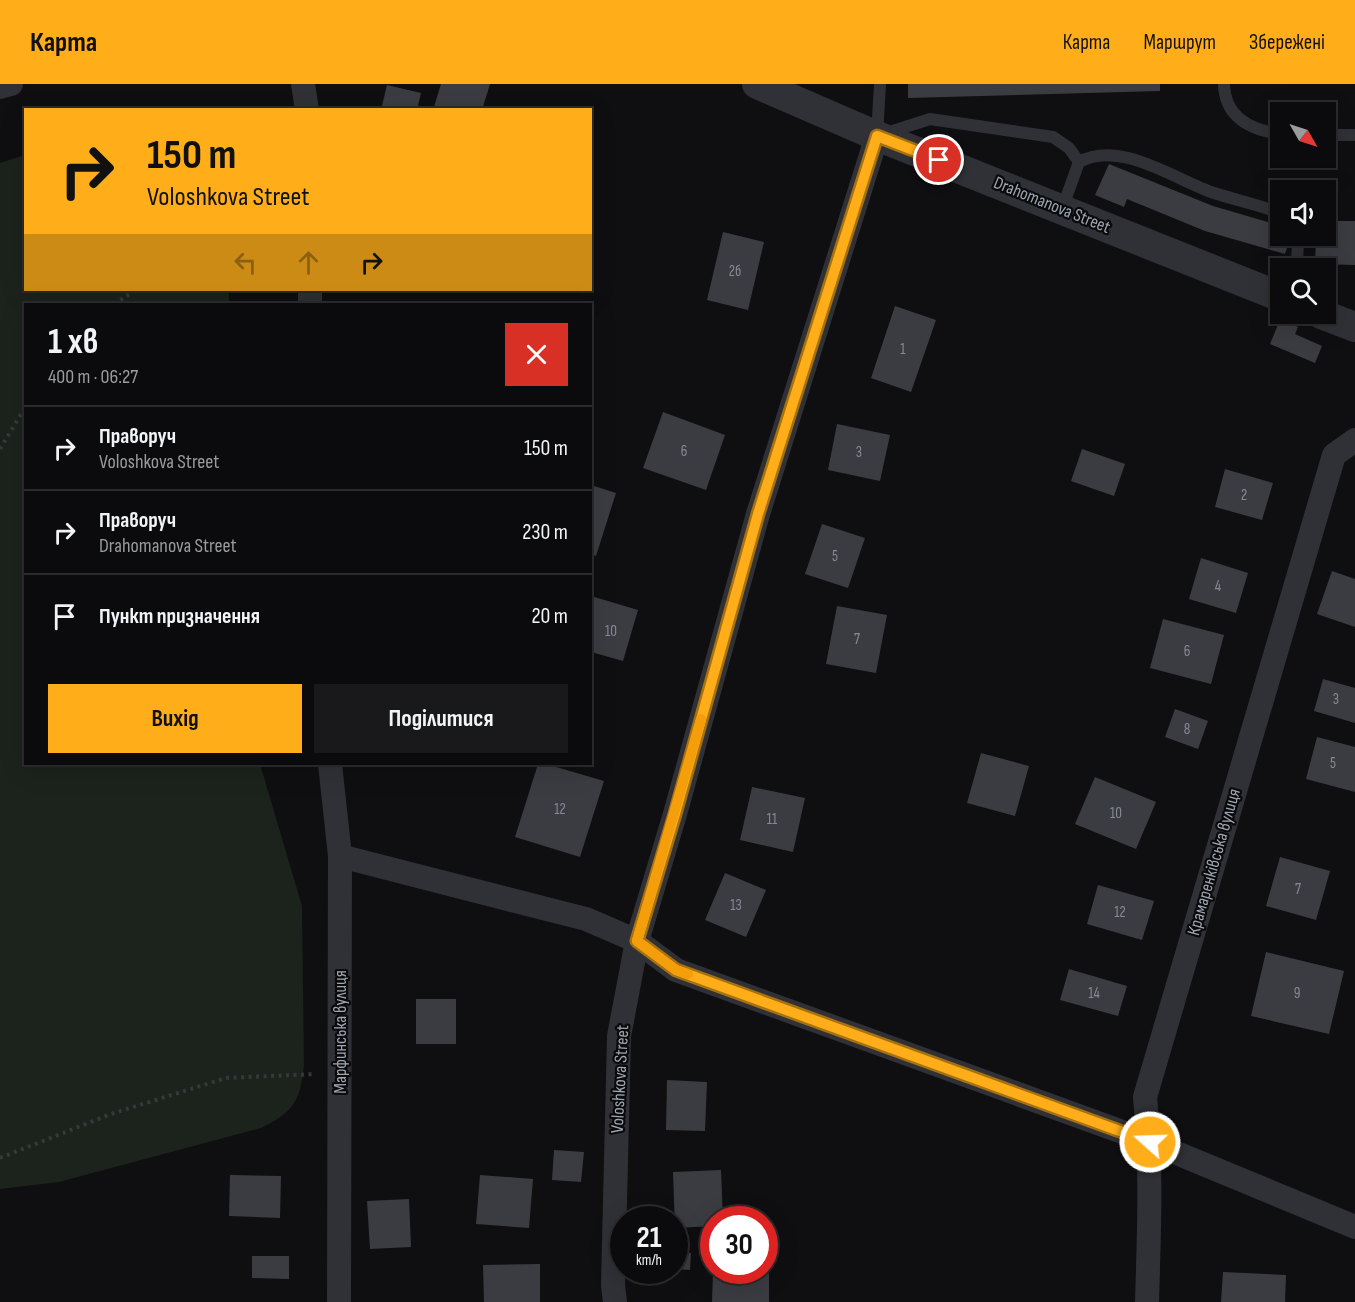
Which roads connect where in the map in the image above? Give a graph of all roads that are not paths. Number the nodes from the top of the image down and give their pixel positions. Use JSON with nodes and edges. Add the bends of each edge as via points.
{"nodes":[{"id":1,"x":11,"y":84,"type":"edge"},
{"id":2,"x":303,"y":84,"type":"edge"},
{"id":3,"x":758,"y":84,"type":"edge"},
{"id":4,"x":880,"y":84,"type":"edge"},
{"id":5,"x":1224,"y":84,"type":"edge"},
{"id":6,"x":0,"y":87,"type":"edge"},
{"id":7,"x":307,"y":108,"type":"edge"},
{"id":8,"x":1270,"y":132,"type":"edge"},
{"id":9,"x":1336,"y":135,"type":"edge"},
{"id":10,"x":1355,"y":135,"type":"edge"},
{"id":11,"x":877,"y":136,"type":"junction"},
{"id":12,"x":1079,"y":162,"type":"junction"},
{"id":13,"x":1062,"y":209,"type":"junction"},
{"id":14,"x":1270,"y":210,"type":"edge"},
{"id":15,"x":1270,"y":293,"type":"edge"},
{"id":16,"x":1336,"y":320,"type":"edge"},
{"id":17,"x":1355,"y":327,"type":"edge"},
{"id":18,"x":1355,"y":440,"type":"edge"},
{"id":19,"x":330,"y":765,"type":"edge"},
{"id":20,"x":340,"y":856,"type":"junction"},
{"id":21,"x":637,"y":941,"type":"junction"},
{"id":22,"x":1150,"y":1142,"type":"junction"},
{"id":23,"x":1355,"y":1227,"type":"edge"},
{"id":24,"x":339,"y":1302,"type":"edge"},
{"id":25,"x":615,"y":1302,"type":"edge"},
{"id":26,"x":1147,"y":1302,"type":"edge"}],
"edges":[{"from":1,"to":6,"type":"street"},
{"from":2,"to":7,"type":"street"},
{"from":3,"to":11,"type":"street","name":"Drahomanova Street"},
{"from":4,"to":11,"type":"lane"},
{"from":5,"to":8,"type":"lane","via":[[1228,105],[1240,121]]},
{"from":9,"to":10,"type":"lane"},
{"from":11,"to":12,"type":"lane","via":[[930,119],[1053,137],[1069,148]]},
{"from":11,"to":13,"type":"street","name":"Drahomanova Street"},
{"from":11,"to":21,"type":"street","name":"Voloshkova Street","via":[[758,514]]},
{"from":12,"to":13,"type":"lane"},
{"from":12,"to":14,"type":"lane","via":[[1096,155],[1114,154]]},
{"from":13,"to":15,"type":"street","name":"Drahomanova Street"},
{"from":16,"to":17,"type":"street"},
{"from":18,"to":22,"type":"street","name":"Крамаренківська вулиця","via":[[1334,455],[1145,1097]]},
{"from":19,"to":20,"type":"street","name":"Марфинська вулиця"},
{"from":20,"to":21,"type":"street","via":[[586,919]]},
{"from":20,"to":24,"type":"street","name":"Марфинська вулиця"},
{"from":21,"to":22,"type":"street","via":[[676,970]]},
{"from":21,"to":25,"type":"street","name":"Voloshkova Street","via":[[619,1036]]},
{"from":22,"to":23,"type":"street"},
{"from":22,"to":26,"type":"street","name":"Крамаренківська вулиця"}]}
